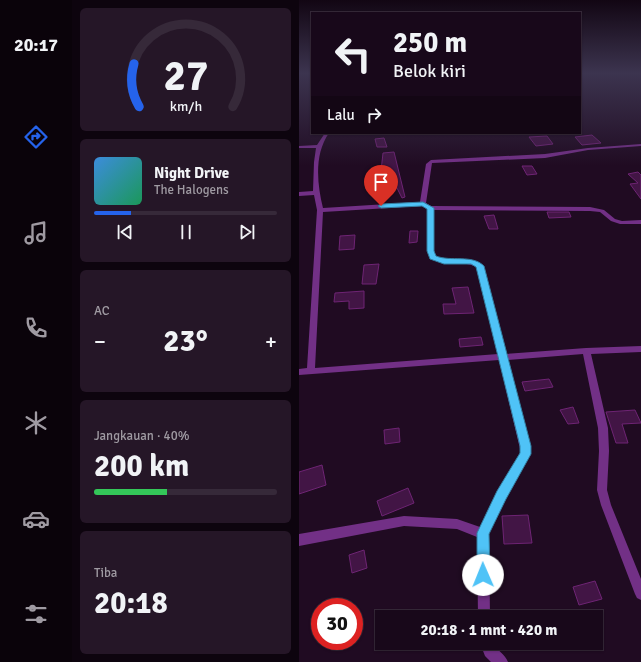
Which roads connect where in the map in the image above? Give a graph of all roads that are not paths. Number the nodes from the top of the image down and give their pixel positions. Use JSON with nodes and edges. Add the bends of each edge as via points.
{"nodes":[{"id":1,"x":326,"y":134,"type":"edge"},
{"id":2,"x":641,"y":145,"type":"edge"},
{"id":3,"x":318,"y":146,"type":"junction"},
{"id":4,"x":299,"y":147,"type":"edge"},
{"id":5,"x":316,"y":193,"type":"junction"},
{"id":6,"x":299,"y":194,"type":"edge"},
{"id":7,"x":423,"y":204,"type":"junction"},
{"id":8,"x":431,"y":208,"type":"junction"},
{"id":9,"x":320,"y":210,"type":"junction"},
{"id":10,"x":641,"y":222,"type":"edge"},
{"id":11,"x":641,"y":349,"type":"edge"},
{"id":12,"x":586,"y":351,"type":"junction"},
{"id":13,"x":504,"y":356,"type":"junction"},
{"id":14,"x":311,"y":370,"type":"junction"},
{"id":15,"x":299,"y":372,"type":"edge"},
{"id":16,"x":483,"y":533,"type":"junction"},
{"id":17,"x":299,"y":540,"type":"edge"},
{"id":18,"x":641,"y":594,"type":"edge"},
{"id":19,"x":484,"y":610,"type":"edge"},
{"id":20,"x":490,"y":650,"type":"edge"},
{"id":21,"x":501,"y":662,"type":"edge"}],
"edges":[{"from":1,"to":3,"type":"street"},
{"from":2,"to":7,"type":"street","via":[[588,149],[545,156],[431,162]]},
{"from":3,"to":4,"type":"street"},
{"from":3,"to":5,"type":"street"},
{"from":5,"to":6,"type":"street"},
{"from":5,"to":9,"type":"street"},
{"from":7,"to":8,"type":"street"},
{"from":7,"to":9,"type":"street"},
{"from":8,"to":10,"type":"street","via":[[590,209],[602,211],[613,220],[622,223]]},
{"from":8,"to":13,"type":"street","via":[[433,258],[444,262],[472,262],[480,266]]},
{"from":9,"to":14,"type":"street"},
{"from":11,"to":12,"type":"street"},
{"from":12,"to":13,"type":"street"},
{"from":12,"to":18,"type":"street","via":[[604,439],[601,490]]},
{"from":13,"to":14,"type":"street"},
{"from":13,"to":16,"type":"street","via":[[526,454]]},
{"from":14,"to":15,"type":"street"},
{"from":16,"to":17,"type":"street","via":[[457,524],[404,521]]},
{"from":16,"to":19,"type":"street"},
{"from":20,"to":21,"type":"street"}]}
